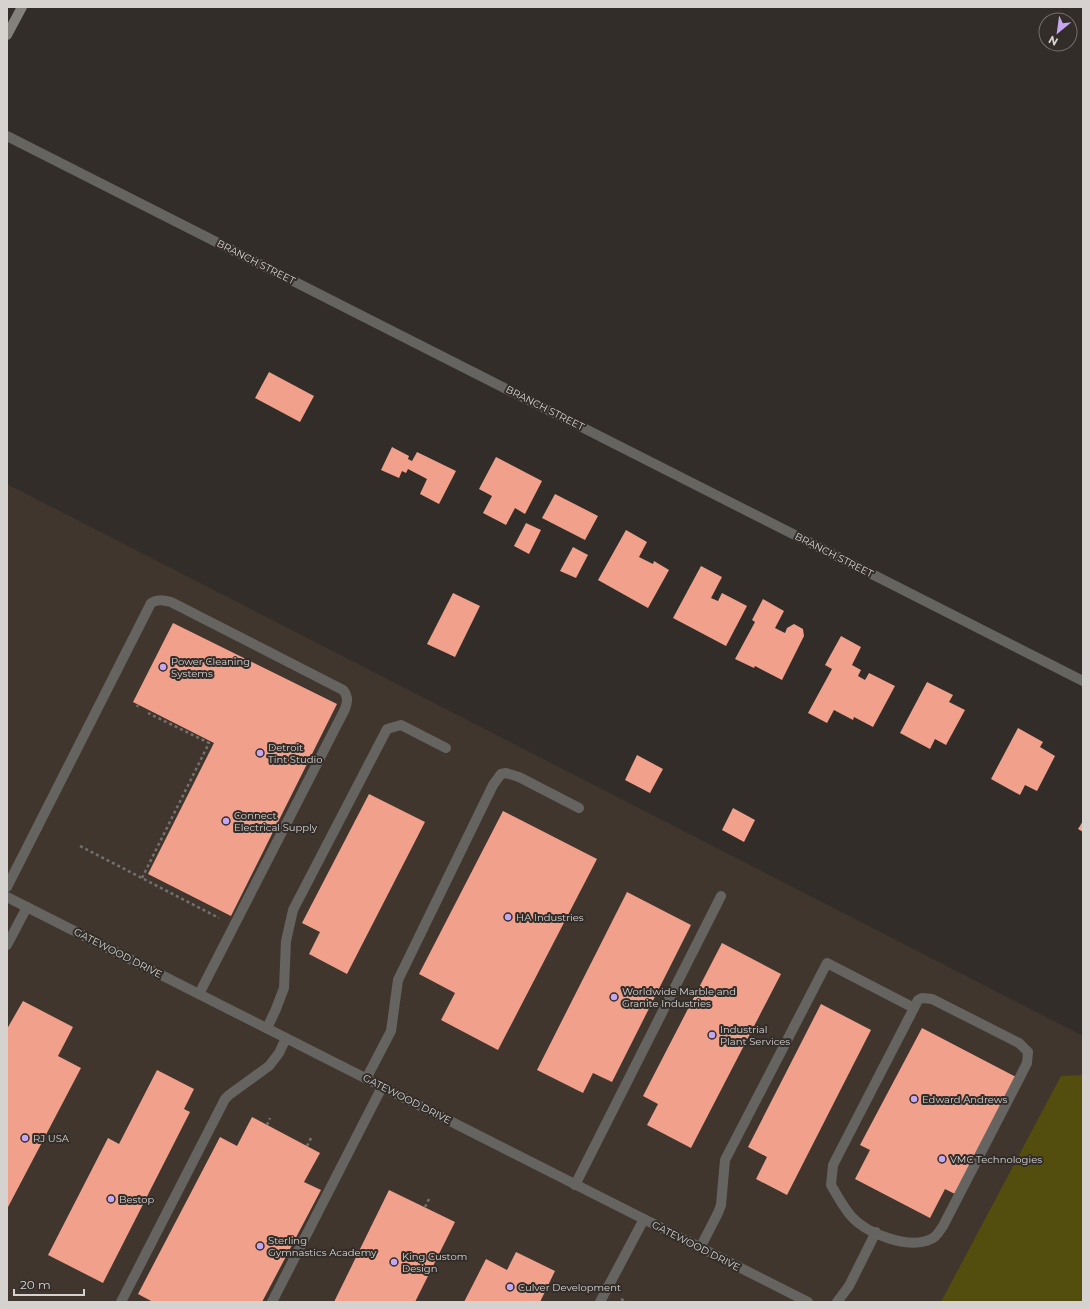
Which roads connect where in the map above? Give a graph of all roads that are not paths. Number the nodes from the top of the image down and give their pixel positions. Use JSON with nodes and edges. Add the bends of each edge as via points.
{"nodes":[{"id":1,"x":22,"y":7,"type":"edge"},
{"id":2,"x":7,"y":35,"type":"edge"},
{"id":3,"x":7,"y":136,"type":"edge"},
{"id":4,"x":1083,"y":681,"type":"edge"},
{"id":5,"x":446,"y":748,"type":"dead end"},
{"id":6,"x":579,"y":808,"type":"dead end"},
{"id":7,"x":7,"y":887,"type":"edge"},
{"id":8,"x":721,"y":896,"type":"dead end"},
{"id":9,"x":7,"y":897,"type":"edge"},
{"id":10,"x":27,"y":907,"type":"junction"},
{"id":11,"x":7,"y":945,"type":"edge"},
{"id":12,"x":199,"y":994,"type":"junction"},
{"id":13,"x":914,"y":1008,"type":"junction"},
{"id":14,"x":267,"y":1028,"type":"junction"},
{"id":15,"x":286,"y":1038,"type":"junction"},
{"id":16,"x":366,"y":1079,"type":"junction"},
{"id":17,"x":382,"y":1087,"type":"junction"},
{"id":18,"x":575,"y":1185,"type":"junction"},
{"id":19,"x":644,"y":1219,"type":"junction"},
{"id":20,"x":876,"y":1232,"type":"junction"},
{"id":21,"x":700,"y":1248,"type":"junction"},
{"id":22,"x":121,"y":1302,"type":"edge"},
{"id":23,"x":272,"y":1302,"type":"edge"},
{"id":24,"x":600,"y":1302,"type":"edge"},
{"id":25,"x":808,"y":1302,"type":"edge"},
{"id":26,"x":837,"y":1302,"type":"edge"}],
"edges":[{"from":1,"to":2,"type":"main road"},
{"from":3,"to":4,"type":"street","name":"BRANCH STREET"},
{"from":5,"to":14,"type":"street","via":[[401,725],[387,729],[293,910],[286,941],[284,988]]},
{"from":6,"to":16,"type":"street","via":[[519,777],[500,774],[398,980],[391,1031]]},
{"from":7,"to":12,"type":"street","via":[[151,603],[157,600],[171,602],[343,690],[348,699],[345,709]]},
{"from":8,"to":18,"type":"street"},
{"from":9,"to":10,"type":"street","name":"GATEWOOD DRIVE"},
{"from":10,"to":11,"type":"street"},
{"from":10,"to":12,"type":"street","name":"GATEWOOD DRIVE"},
{"from":12,"to":14,"type":"street","name":"GATEWOOD DRIVE"},
{"from":13,"to":20,"type":"street","via":[[833,1165],[831,1185],[838,1198],[850,1216]]},
{"from":13,"to":20,"type":"street","via":[[922,998],[932,999],[1019,1043],[1028,1052],[1028,1057],[943,1226],[934,1238],[909,1242],[892,1240]]},
{"from":13,"to":21,"type":"street","via":[[827,963],[725,1160],[721,1205]]},
{"from":14,"to":15,"type":"street","name":"GATEWOOD DRIVE"},
{"from":15,"to":16,"type":"street","name":"GATEWOOD DRIVE"},
{"from":15,"to":22,"type":"street","via":[[269,1066],[225,1099]]},
{"from":16,"to":17,"type":"street","name":"GATEWOOD DRIVE"},
{"from":17,"to":18,"type":"street","name":"GATEWOOD DRIVE"},
{"from":17,"to":23,"type":"street"},
{"from":18,"to":19,"type":"street","name":"GATEWOOD DRIVE"},
{"from":19,"to":21,"type":"street","name":"GATEWOOD DRIVE"},
{"from":19,"to":24,"type":"street"},
{"from":20,"to":26,"type":"street","via":[[849,1286]]},
{"from":21,"to":25,"type":"street","name":"GATEWOOD DRIVE"}]}
